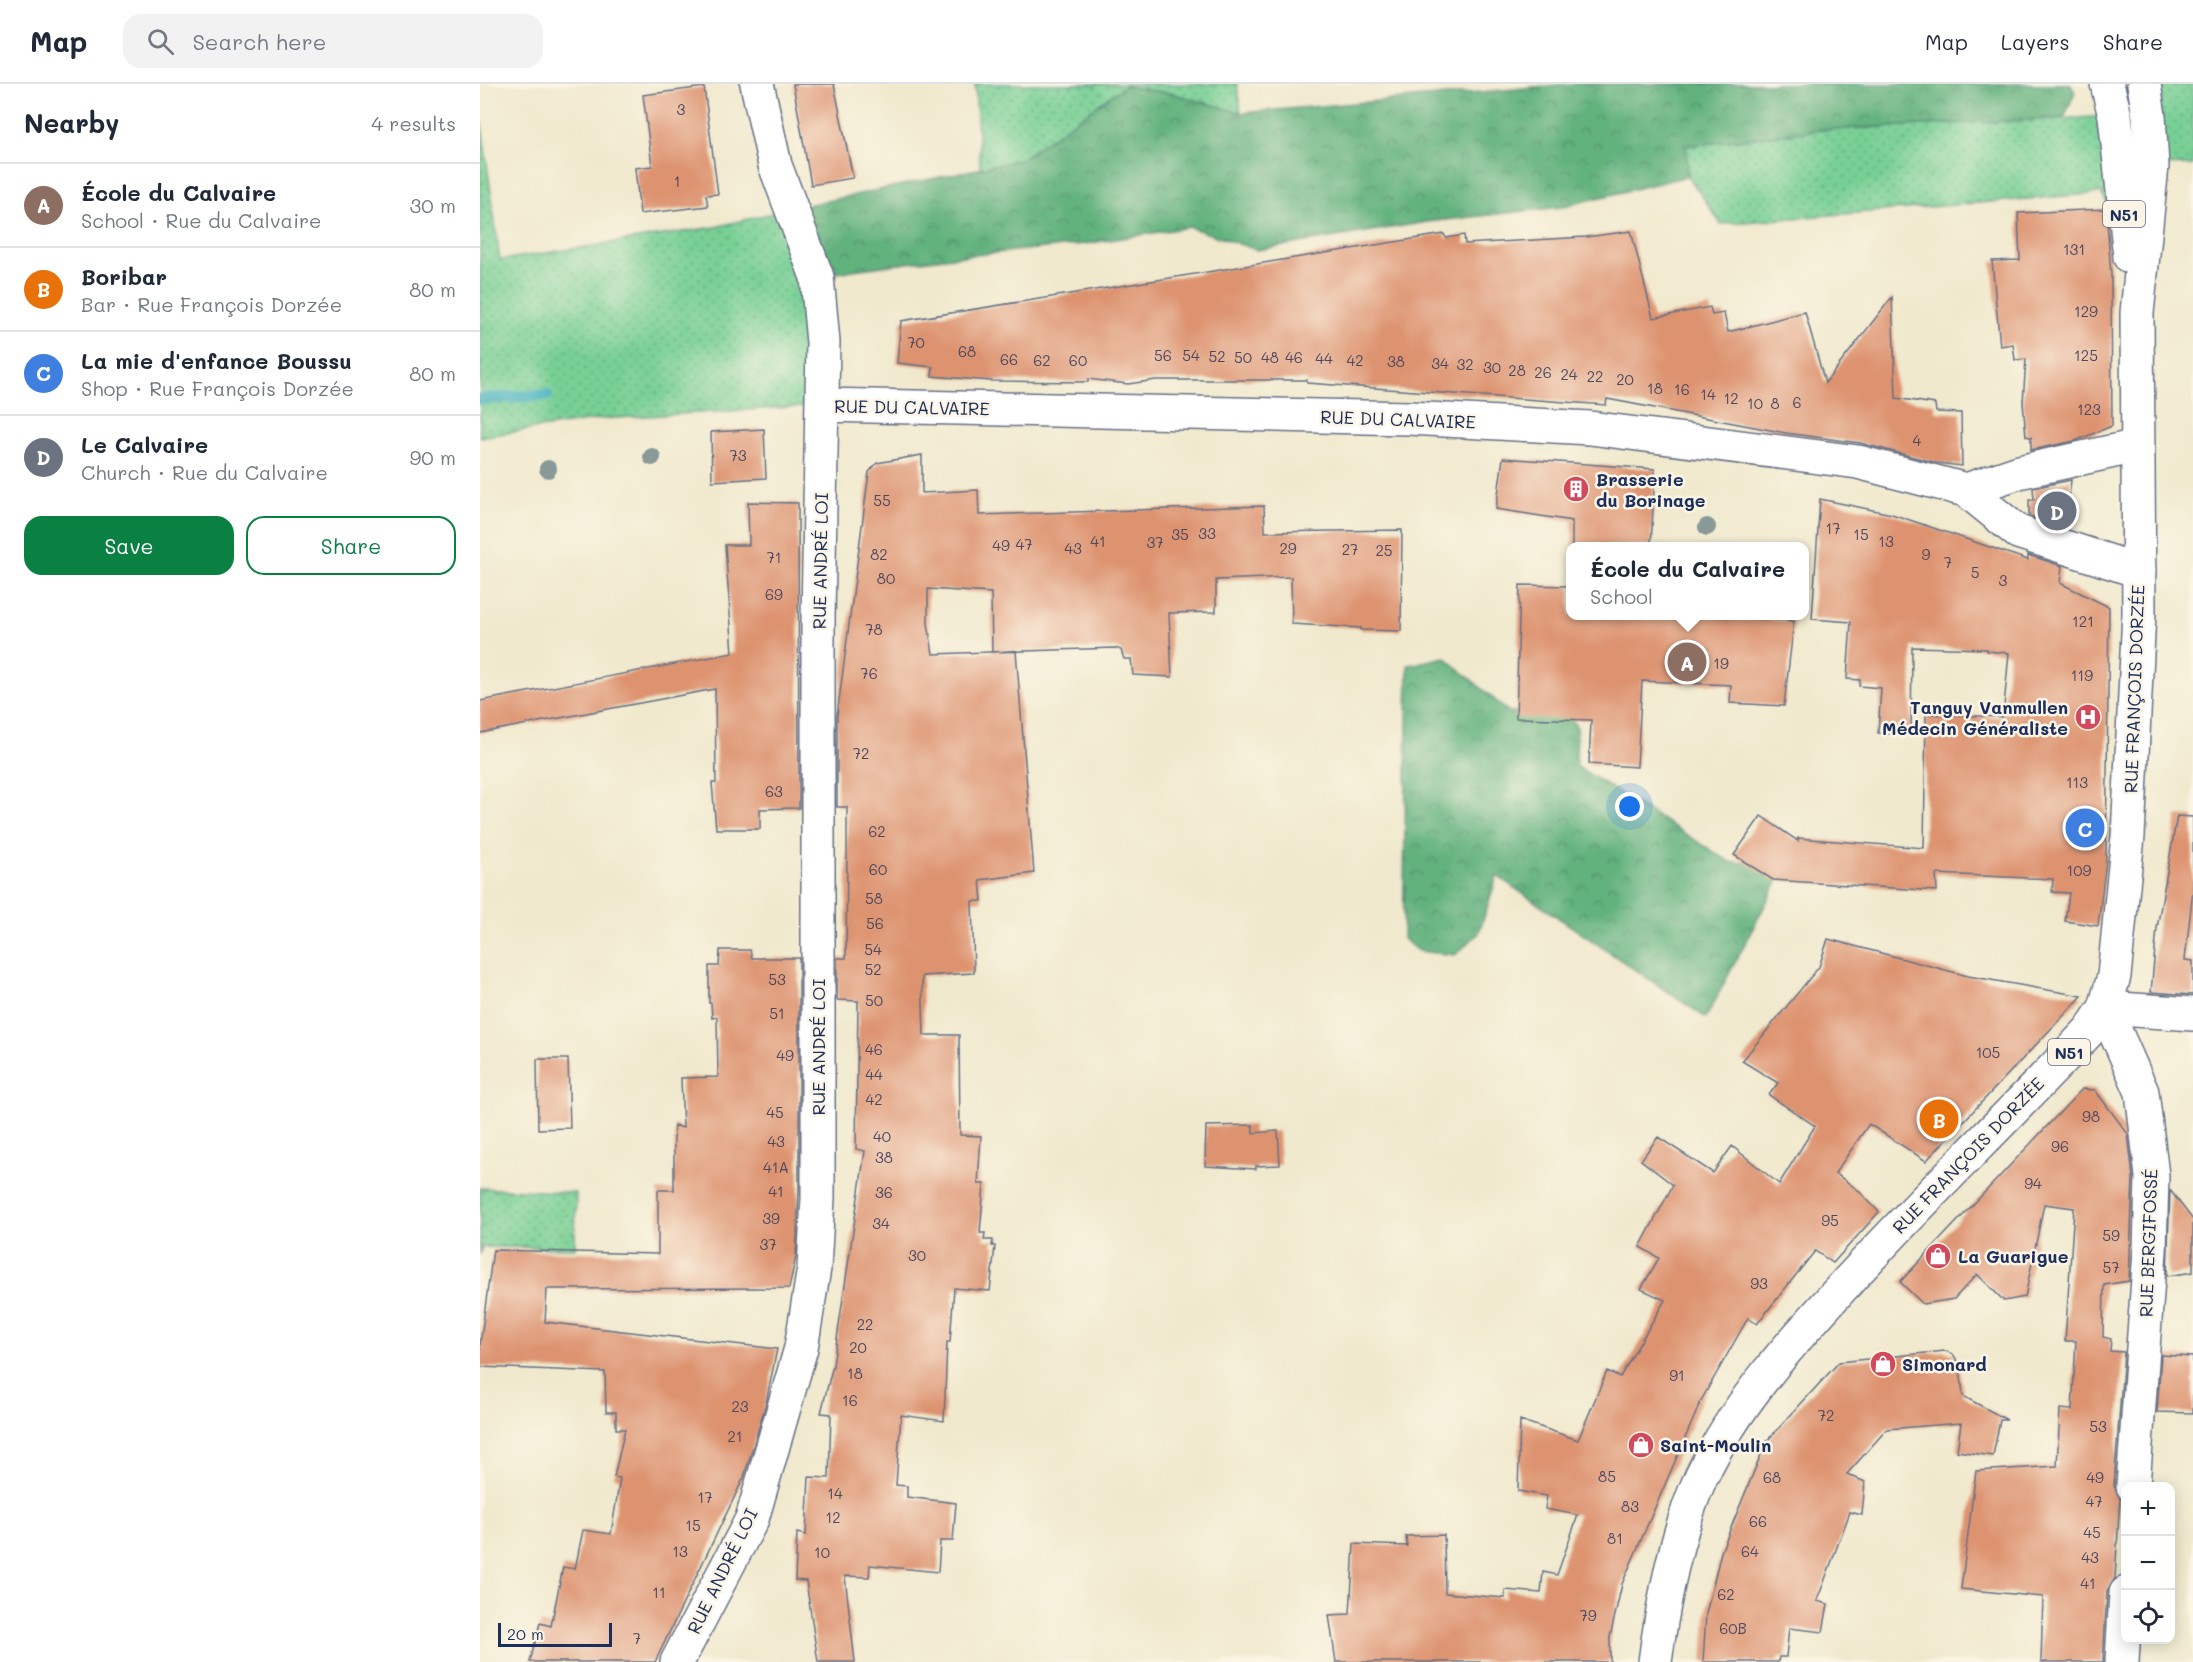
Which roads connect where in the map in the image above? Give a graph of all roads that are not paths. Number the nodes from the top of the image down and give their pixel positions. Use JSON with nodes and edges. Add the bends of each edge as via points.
{"nodes":[{"id":1,"x":757,"y":84,"type":"edge"},
{"id":2,"x":2107,"y":84,"type":"edge"},
{"id":3,"x":2145,"y":84,"type":"edge"},
{"id":4,"x":2137,"y":313,"type":"junction"},
{"id":5,"x":824,"y":405,"type":"junction"},
{"id":6,"x":2138,"y":446,"type":"junction"},
{"id":7,"x":1966,"y":490,"type":"junction"},
{"id":8,"x":2139,"y":571,"type":"junction"},
{"id":9,"x":2105,"y":1008,"type":"junction"},
{"id":10,"x":2193,"y":1014,"type":"edge"},
{"id":11,"x":2133,"y":1482,"type":"edge"},
{"id":12,"x":2123,"y":1644,"type":"edge"},
{"id":13,"x":677,"y":1662,"type":"edge"},
{"id":14,"x":1655,"y":1662,"type":"edge"},
{"id":15,"x":2122,"y":1662,"type":"edge"}],
"edges":[{"from":1,"to":5,"type":"street","name":"RUE ANDRÉ LOI","via":[[775,165],[817,277]]},
{"from":2,"to":4,"type":"street","name":"RUE FRANÇOIS DORZÉE","number":"N51","via":[[2115,116]]},
{"from":3,"to":4,"type":"street","name":"RUE FRANÇOIS DORZÉE","number":"N51","via":[[2151,174]]},
{"from":4,"to":6,"type":"street","name":"RUE FRANÇOIS DORZÉE","number":"N51"},
{"from":5,"to":7,"type":"street","name":"RUE DU CALVAIRE","via":[[1409,418],[1590,428],[1858,462]]},
{"from":5,"to":13,"type":"street","name":"RUE ANDRÉ LOI","via":[[818,618],[818,1198],[814,1268],[801,1348],[752,1519]]},
{"from":6,"to":7,"type":"street","via":[[2019,472]]},
{"from":6,"to":8,"type":"street","name":"RUE FRANÇOIS DORZÉE","number":"N51"},
{"from":7,"to":8,"type":"street","name":"RUE DU CALVAIRE","via":[[2018,532]]},
{"from":8,"to":9,"type":"street","name":"RUE FRANÇOIS DORZÉE","number":"N51","via":[[2128,836],[2118,946]]},
{"from":9,"to":10,"type":"street"},
{"from":9,"to":11,"type":"street","name":"RUE BERGIFOSSÉ","via":[[2142,1092],[2152,1176]]},
{"from":9,"to":14,"type":"street","name":"RUE FRANÇOIS DORZÉE","number":"N51","via":[[2091,1029],[1913,1210],[1782,1352],[1727,1429],[1701,1478],[1683,1530],[1659,1628]]},
{"from":12,"to":15,"type":"street"}]}
